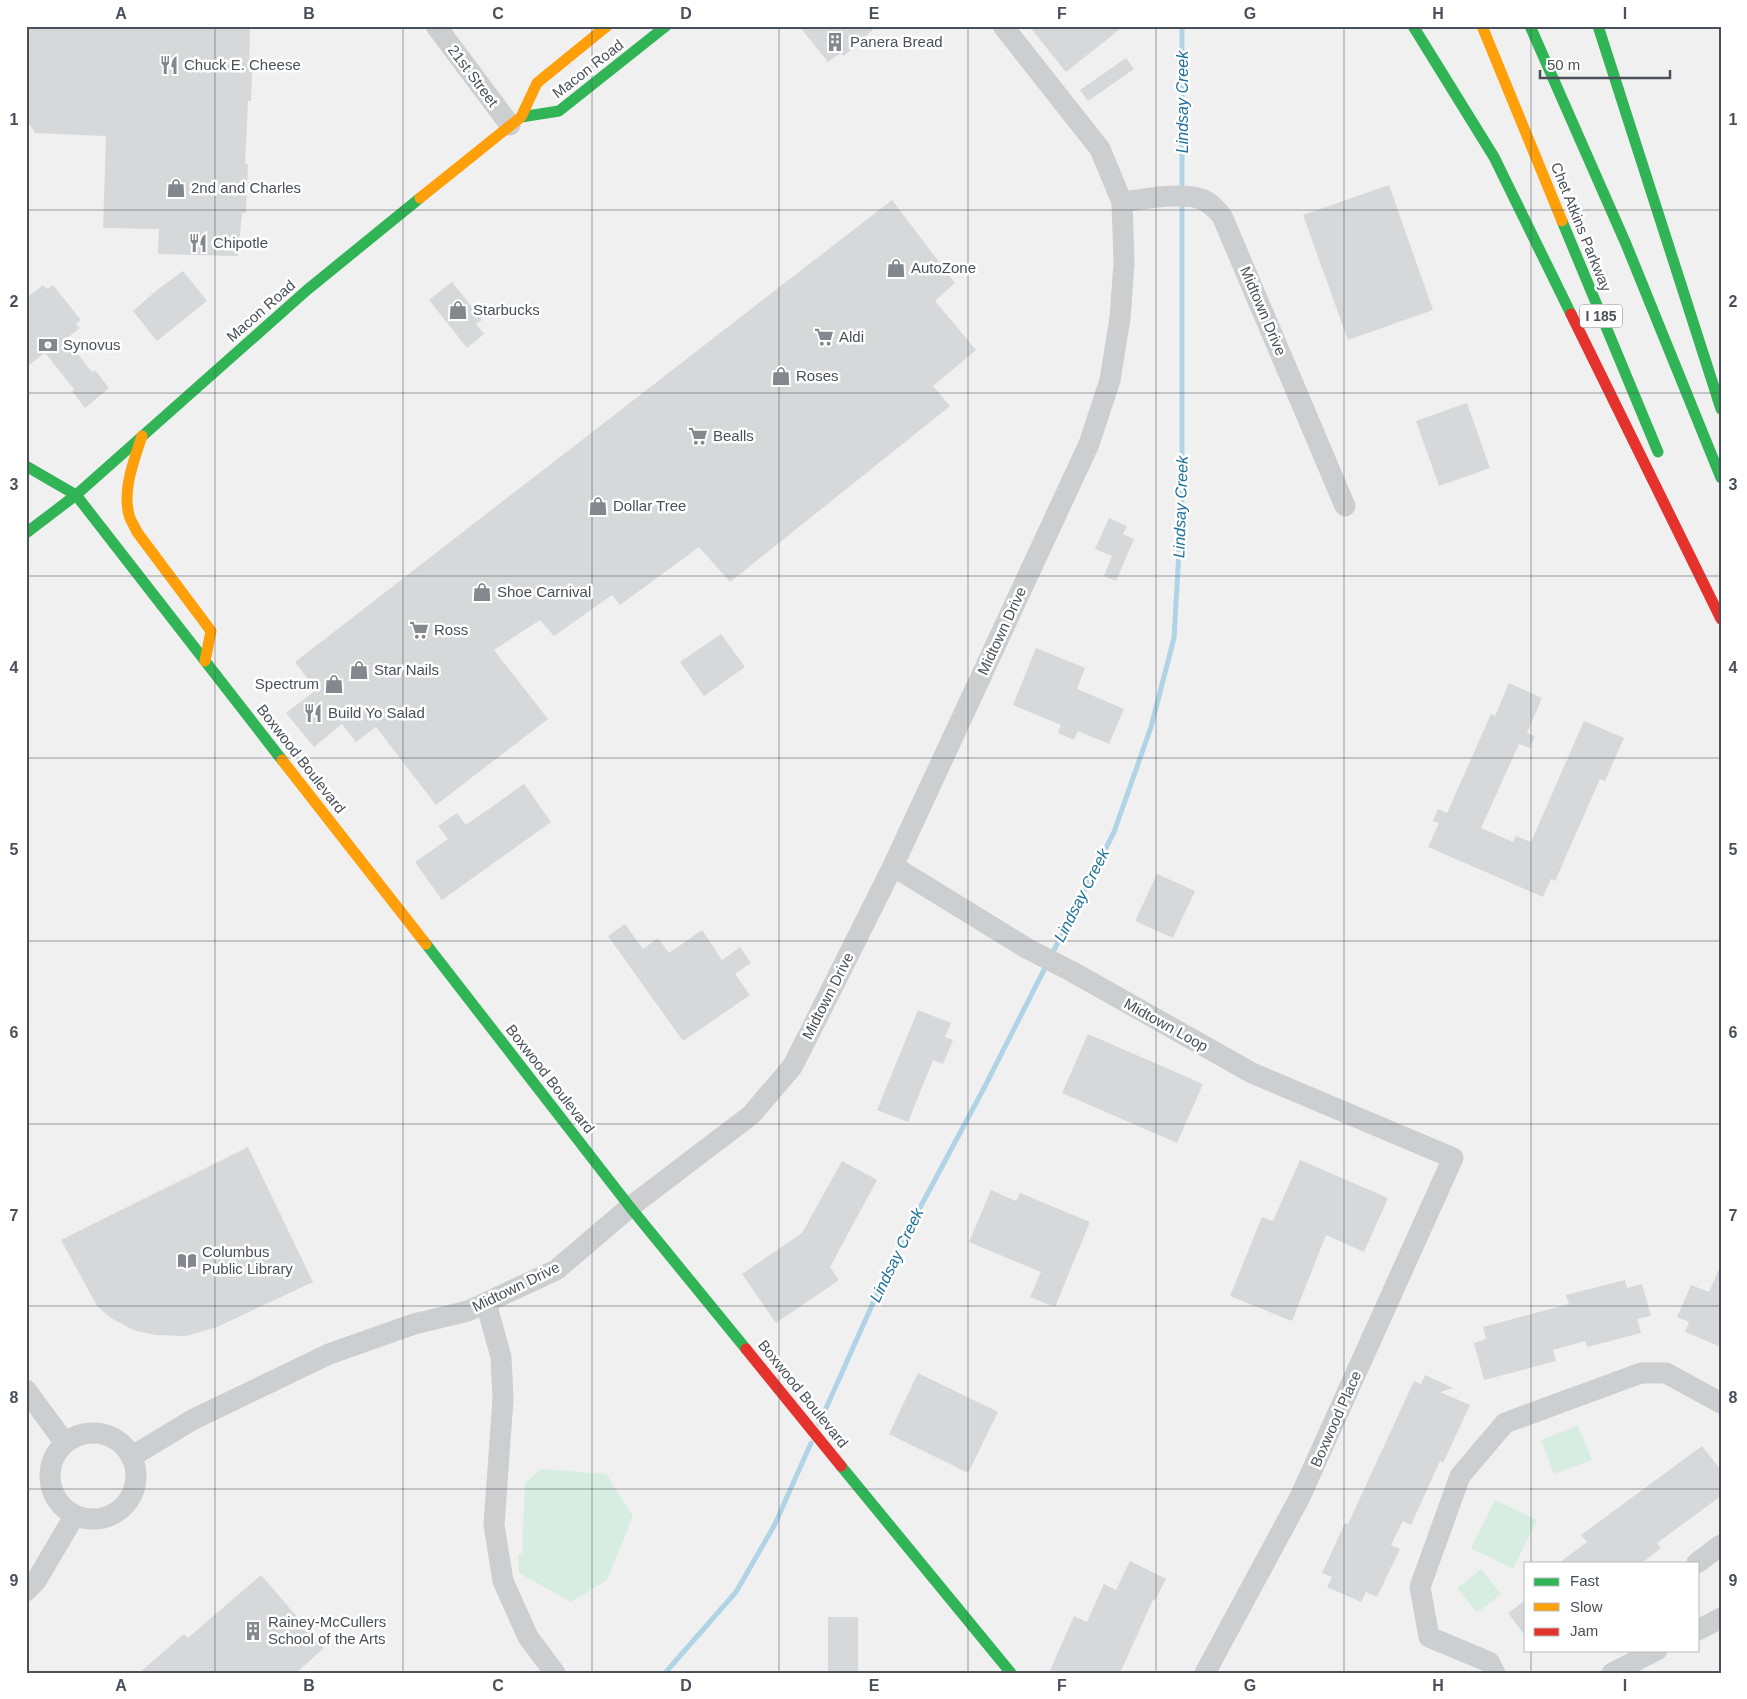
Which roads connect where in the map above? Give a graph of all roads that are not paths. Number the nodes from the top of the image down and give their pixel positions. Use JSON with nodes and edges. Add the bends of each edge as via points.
{"nodes":[{"id":1,"x":436,"y":26,"type":"edge"},
{"id":2,"x":607,"y":26,"type":"edge"},
{"id":3,"x":666,"y":26,"type":"edge"},
{"id":4,"x":1003,"y":26,"type":"edge"},
{"id":5,"x":1413,"y":26,"type":"edge"},
{"id":6,"x":1482,"y":26,"type":"edge"},
{"id":7,"x":1530,"y":26,"type":"edge"},
{"id":8,"x":1598,"y":26,"type":"edge"},
{"id":9,"x":515,"y":121,"type":"junction"},
{"id":10,"x":1122,"y":202,"type":"junction"},
{"id":11,"x":1721,"y":409,"type":"edge"},
{"id":12,"x":142,"y":436,"type":"junction"},
{"id":13,"x":1660,"y":458,"type":"dead end"},
{"id":14,"x":26,"y":466,"type":"edge"},
{"id":15,"x":1721,"y":478,"type":"edge"},
{"id":16,"x":76,"y":495,"type":"junction"},
{"id":17,"x":1345,"y":506,"type":"dead end"},
{"id":18,"x":1687,"y":523,"type":"dead end"},
{"id":19,"x":26,"y":533,"type":"edge"},
{"id":20,"x":1721,"y":606,"type":"edge"},
{"id":21,"x":1721,"y":619,"type":"edge"},
{"id":22,"x":205,"y":661,"type":"junction"},
{"id":23,"x":893,"y":866,"type":"junction"},
{"id":24,"x":1453,"y":1158,"type":"joint"},
{"id":25,"x":630,"y":1206,"type":"junction"},
{"id":26,"x":486,"y":1303,"type":"junction"},
{"id":27,"x":26,"y":1390,"type":"edge"},
{"id":28,"x":1721,"y":1403,"type":"edge"},
{"id":29,"x":65,"y":1443,"type":"junction"},
{"id":30,"x":131,"y":1457,"type":"junction"},
{"id":31,"x":75,"y":1515,"type":"junction"},
{"id":32,"x":1721,"y":1545,"type":"edge"},
{"id":33,"x":1698,"y":1562,"type":"edge"},
{"id":34,"x":26,"y":1590,"type":"edge"},
{"id":35,"x":1721,"y":1618,"type":"edge"},
{"id":36,"x":1700,"y":1629,"type":"edge"},
{"id":37,"x":1651,"y":1652,"type":"edge"},
{"id":38,"x":1615,"y":1664,"type":"edge"},
{"id":39,"x":556,"y":1673,"type":"edge"},
{"id":40,"x":1011,"y":1673,"type":"edge"},
{"id":41,"x":1205,"y":1673,"type":"edge"},
{"id":42,"x":1495,"y":1673,"type":"edge"}],
"edges":[{"from":1,"to":9,"type":"street","name":"21st Street"},
{"from":2,"to":9,"type":"main road","name":"Macon Road","via":[[537,83]]},
{"from":3,"to":9,"type":"main road","name":"Macon Road","via":[[559,111]]},
{"from":4,"to":10,"type":"street","name":"Midtown Drive","via":[[1100,148]]},
{"from":5,"to":21,"type":"main road","via":[[1494,158]]},
{"from":6,"to":13,"type":"main road","name":"Chet Atkins Parkway","number":"I 185"},
{"from":7,"to":15,"type":"main road","via":[[1626,244]]},
{"from":8,"to":11,"type":"main road"},
{"from":9,"to":12,"type":"main road","name":"Macon Road","via":[[307,290]]},
{"from":10,"to":17,"type":"street","name":"Midtown Drive","via":[[1201,198],[1222,216]]},
{"from":10,"to":23,"type":"street","name":"Midtown Drive","via":[[1124,263],[1120,318],[1110,380],[1089,444]]},
{"from":12,"to":16,"type":"main road","name":"Macon Road"},
{"from":12,"to":22,"type":"main road","via":[[132,467],[129,516],[137,532],[211,631]]},
{"from":14,"to":16,"type":"main road"},
{"from":16,"to":19,"type":"main road","name":"Macon Road"},
{"from":16,"to":22,"type":"main road","name":"Boxwood Boulevard"},
{"from":18,"to":20,"type":"main road"},
{"from":22,"to":25,"type":"main road","name":"Boxwood Boulevard"},
{"from":23,"to":24,"type":"street","name":"Midtown Loop","via":[[1028,949],[1252,1073]]},
{"from":23,"to":25,"type":"street","name":"Midtown Drive","via":[[792,1067],[751,1115]]},
{"from":24,"to":41,"type":"street","name":"Boxwood Place","via":[[1300,1497]]},
{"from":25,"to":26,"type":"street","name":"Midtown Drive","via":[[556,1270]]},
{"from":25,"to":40,"type":"main road","name":"Boxwood Boulevard"},
{"from":26,"to":30,"type":"street","name":"Midtown Drive","via":[[329,1354],[192,1420]]},
{"from":26,"to":39,"type":"street","via":[[501,1357],[504,1399],[494,1524],[504,1581],[528,1637]]},
{"from":27,"to":29,"type":"street"},
{"from":28,"to":42,"type":"street","via":[[1666,1373],[1641,1373],[1505,1423],[1460,1476],[1420,1587],[1429,1637],[1489,1662]]},
{"from":29,"to":30,"type":"street","via":[[76,1437],[101,1434],[124,1446]]},
{"from":29,"to":31,"type":"street","via":[[50,1468],[50,1482],[54,1496]]},
{"from":30,"to":31,"type":"street","via":[[135,1482],[124,1506],[101,1518]]},
{"from":31,"to":34,"type":"street","via":[[36,1581]]},
{"from":32,"to":33,"type":"street"},
{"from":35,"to":36,"type":"street"},
{"from":37,"to":38,"type":"street"}]}
